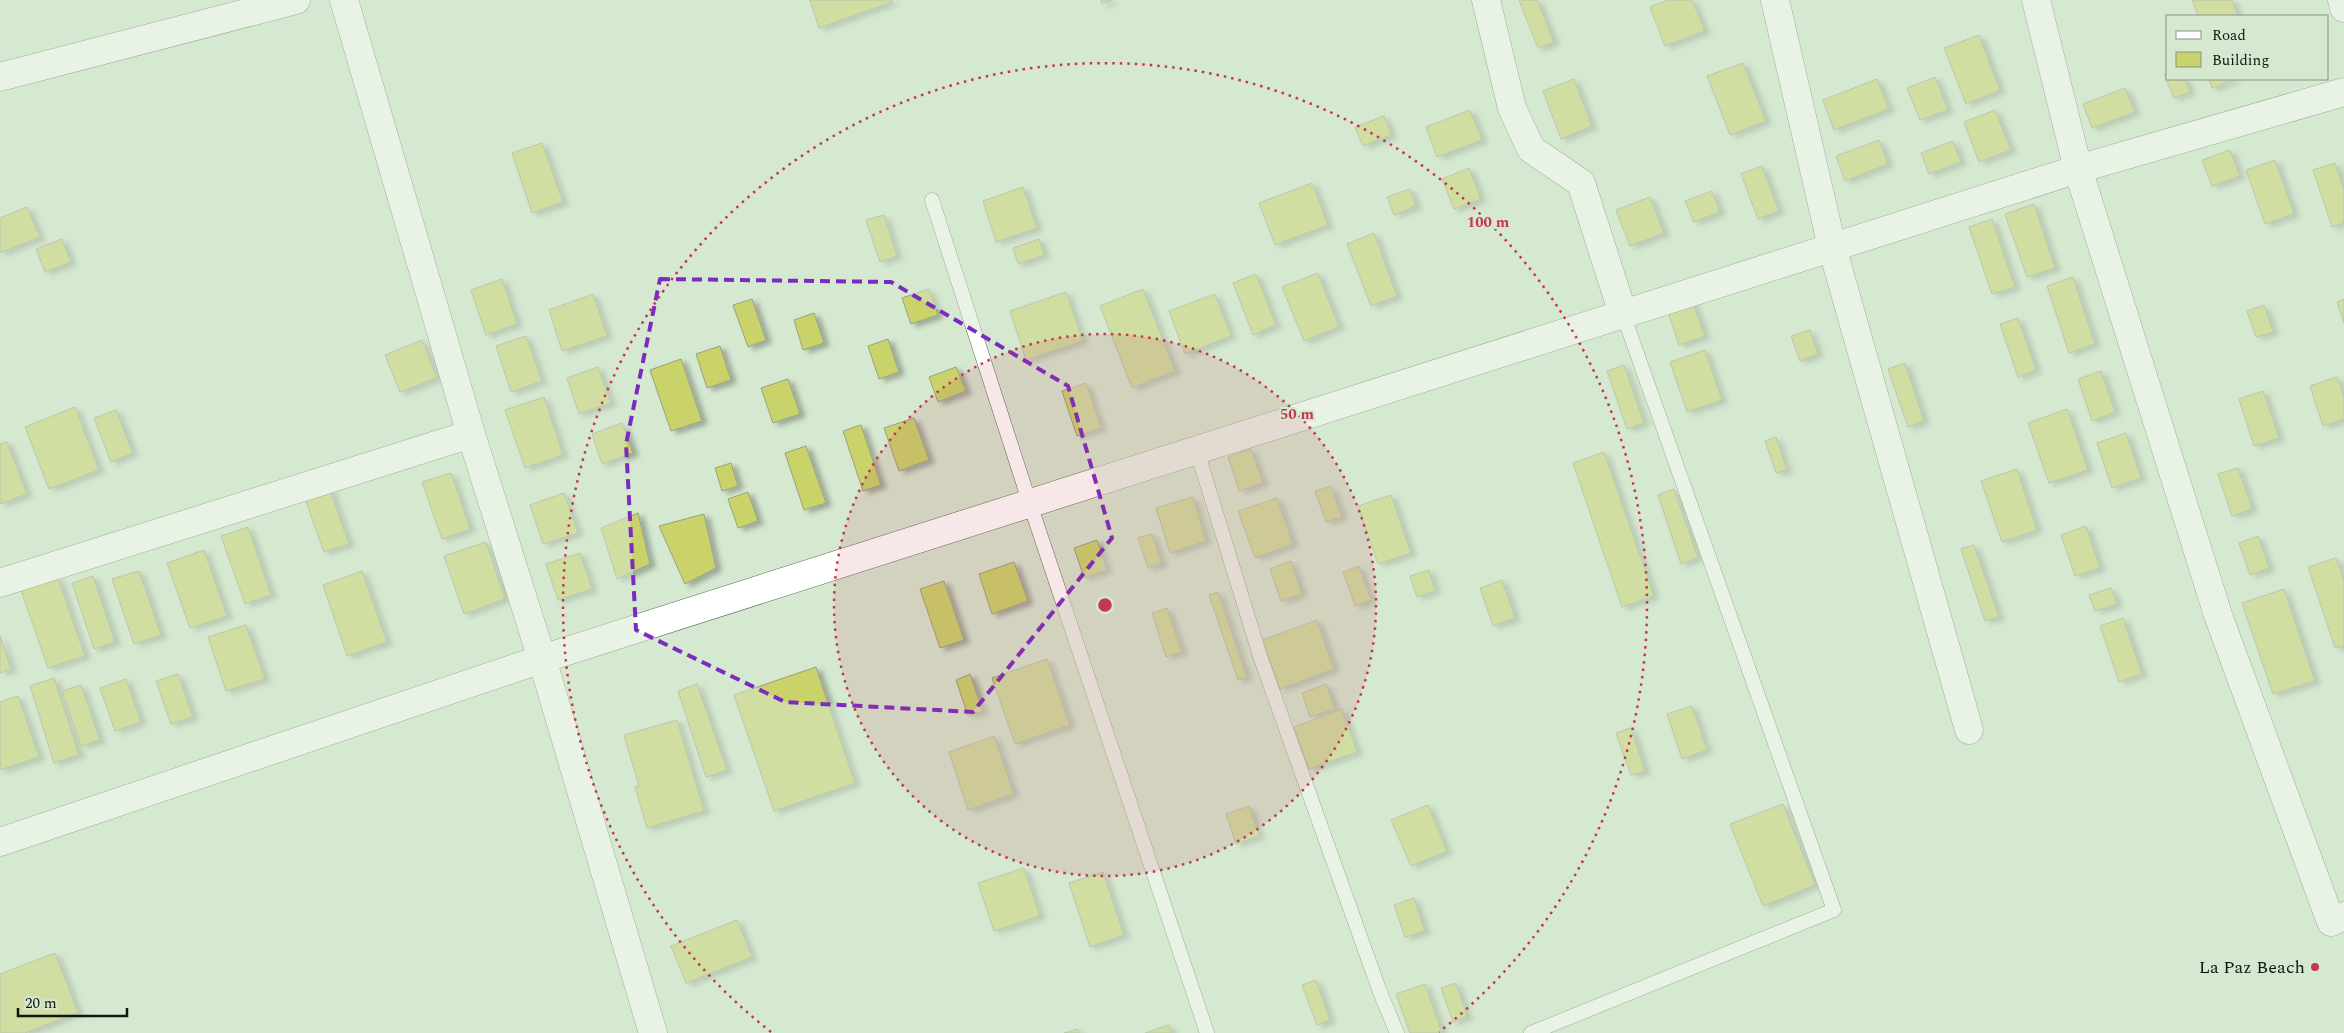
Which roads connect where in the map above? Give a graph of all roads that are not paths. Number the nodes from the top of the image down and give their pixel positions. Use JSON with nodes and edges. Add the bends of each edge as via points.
{"nodes":[{"id":1,"x":344,"y":0,"type":"edge"},
{"id":2,"x":1486,"y":0,"type":"edge"},
{"id":3,"x":1775,"y":0,"type":"edge"},
{"id":4,"x":2036,"y":0,"type":"edge"},
{"id":5,"x":2342,"y":0,"type":"edge"},
{"id":6,"x":290,"y":1,"type":"edge"},
{"id":7,"x":2344,"y":8,"type":"edge"},
{"id":8,"x":0,"y":77,"type":"edge"},
{"id":9,"x":2344,"y":92,"type":"edge"},
{"id":10,"x":2078,"y":170,"type":"junction"},
{"id":11,"x":932,"y":200,"type":"dead end"},
{"id":12,"x":1832,"y":247,"type":"junction"},
{"id":13,"x":1622,"y":314,"type":"junction"},
{"id":14,"x":471,"y":434,"type":"junction"},
{"id":15,"x":1197,"y":451,"type":"junction"},
{"id":16,"x":1030,"y":504,"type":"junction"},
{"id":17,"x":0,"y":583,"type":"edge"},
{"id":18,"x":542,"y":659,"type":"junction"},
{"id":19,"x":1969,"y":730,"type":"dead end"},
{"id":20,"x":0,"y":842,"type":"edge"},
{"id":21,"x":2344,"y":916,"type":"edge"},
{"id":22,"x":653,"y":1033,"type":"edge"},
{"id":23,"x":1207,"y":1033,"type":"edge"},
{"id":24,"x":1397,"y":1033,"type":"edge"},
{"id":25,"x":1531,"y":1033,"type":"edge"}],
"edges":[{"from":1,"to":14,"type":"street"},
{"from":2,"to":13,"type":"street","via":[[1512,108],[1531,149],[1581,183]]},
{"from":3,"to":12,"type":"street"},
{"from":4,"to":10,"type":"street"},
{"from":5,"to":7,"type":"street"},
{"from":6,"to":8,"type":"street"},
{"from":9,"to":10,"type":"street"},
{"from":10,"to":12,"type":"street"},
{"from":10,"to":21,"type":"street","via":[[2218,615],[2331,922]]},
{"from":11,"to":16,"type":"lane"},
{"from":12,"to":13,"type":"street"},
{"from":12,"to":19,"type":"street"},
{"from":13,"to":15,"type":"street"},
{"from":13,"to":25,"type":"lane","via":[[1834,910]]},
{"from":14,"to":17,"type":"street"},
{"from":14,"to":18,"type":"street"},
{"from":15,"to":16,"type":"street"},
{"from":15,"to":24,"type":"lane","via":[[1260,656]]},
{"from":16,"to":18,"type":"street"},
{"from":16,"to":23,"type":"lane"},
{"from":18,"to":20,"type":"street"},
{"from":18,"to":22,"type":"street"}]}
